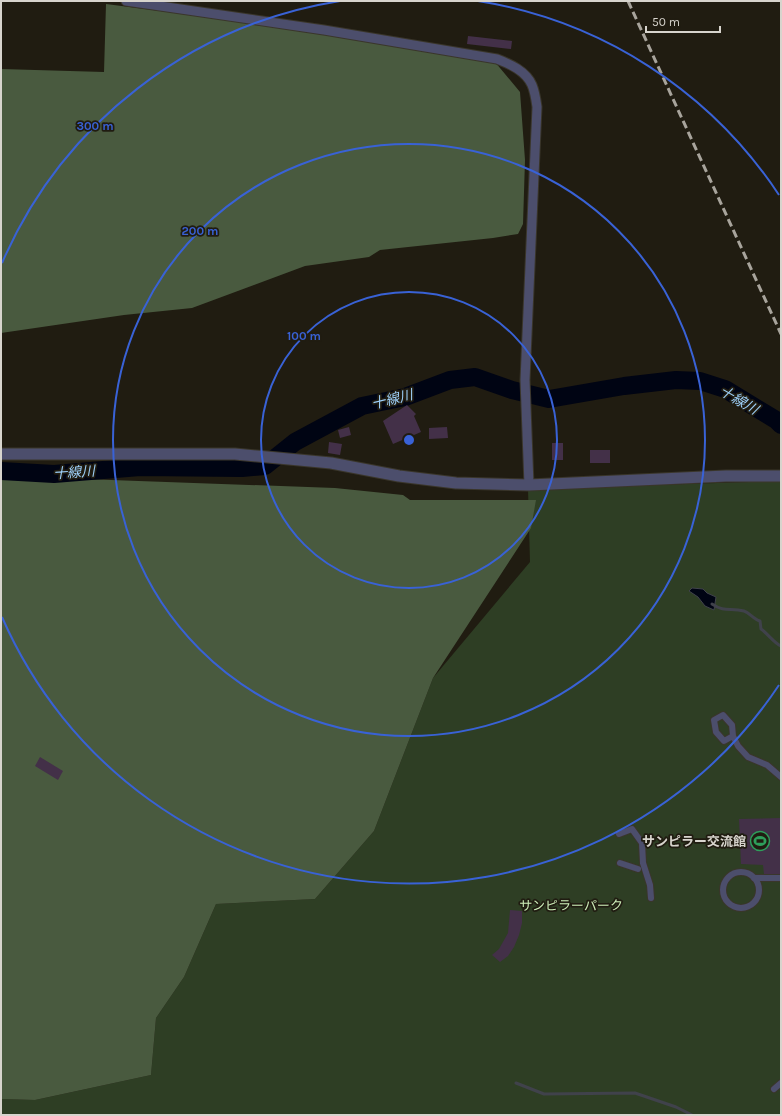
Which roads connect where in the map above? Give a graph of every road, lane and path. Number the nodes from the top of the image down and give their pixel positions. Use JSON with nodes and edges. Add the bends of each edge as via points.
{"nodes":[{"id":1,"x":126,"y":1,"type":"edge"},
{"id":2,"x":1,"y":454,"type":"edge"},
{"id":3,"x":781,"y":476,"type":"edge"},
{"id":4,"x":529,"y":484,"type":"junction"},
{"id":5,"x":732,"y":736,"type":"dead end"},
{"id":6,"x":781,"y":777,"type":"edge"},
{"id":7,"x":619,"y":834,"type":"dead end"},
{"id":8,"x":620,"y":863,"type":"dead end"},
{"id":9,"x":638,"y":869,"type":"dead end"},
{"id":10,"x":754,"y":878,"type":"junction"},
{"id":11,"x":781,"y":878,"type":"edge"},
{"id":12,"x":651,"y":898,"type":"dead end"},
{"id":13,"x":781,"y":1083,"type":"edge"},
{"id":14,"x":774,"y":1089,"type":"dead end"}],
"edges":[{"from":1,"to":4,"type":"street","via":[[476,55],[497,59],[523,73],[532,84],[537,107],[525,380]]},
{"from":2,"to":4,"type":"street","via":[[228,454],[331,463],[399,476],[456,483]]},
{"from":3,"to":4,"type":"street"},
{"from":5,"to":6,"type":"street","via":[[748,757],[767,765]]},
{"from":7,"to":12,"type":"street","via":[[632,829],[642,843],[643,863]]},
{"from":8,"to":9,"type":"street"},
{"from":10,"to":10,"type":"street","via":[[758,894],[752,904],[747,907],[736,907],[726,900],[723,888],[728,878],[739,872]]},
{"from":10,"to":11,"type":"street"},
{"from":13,"to":14,"type":"street"}]}
